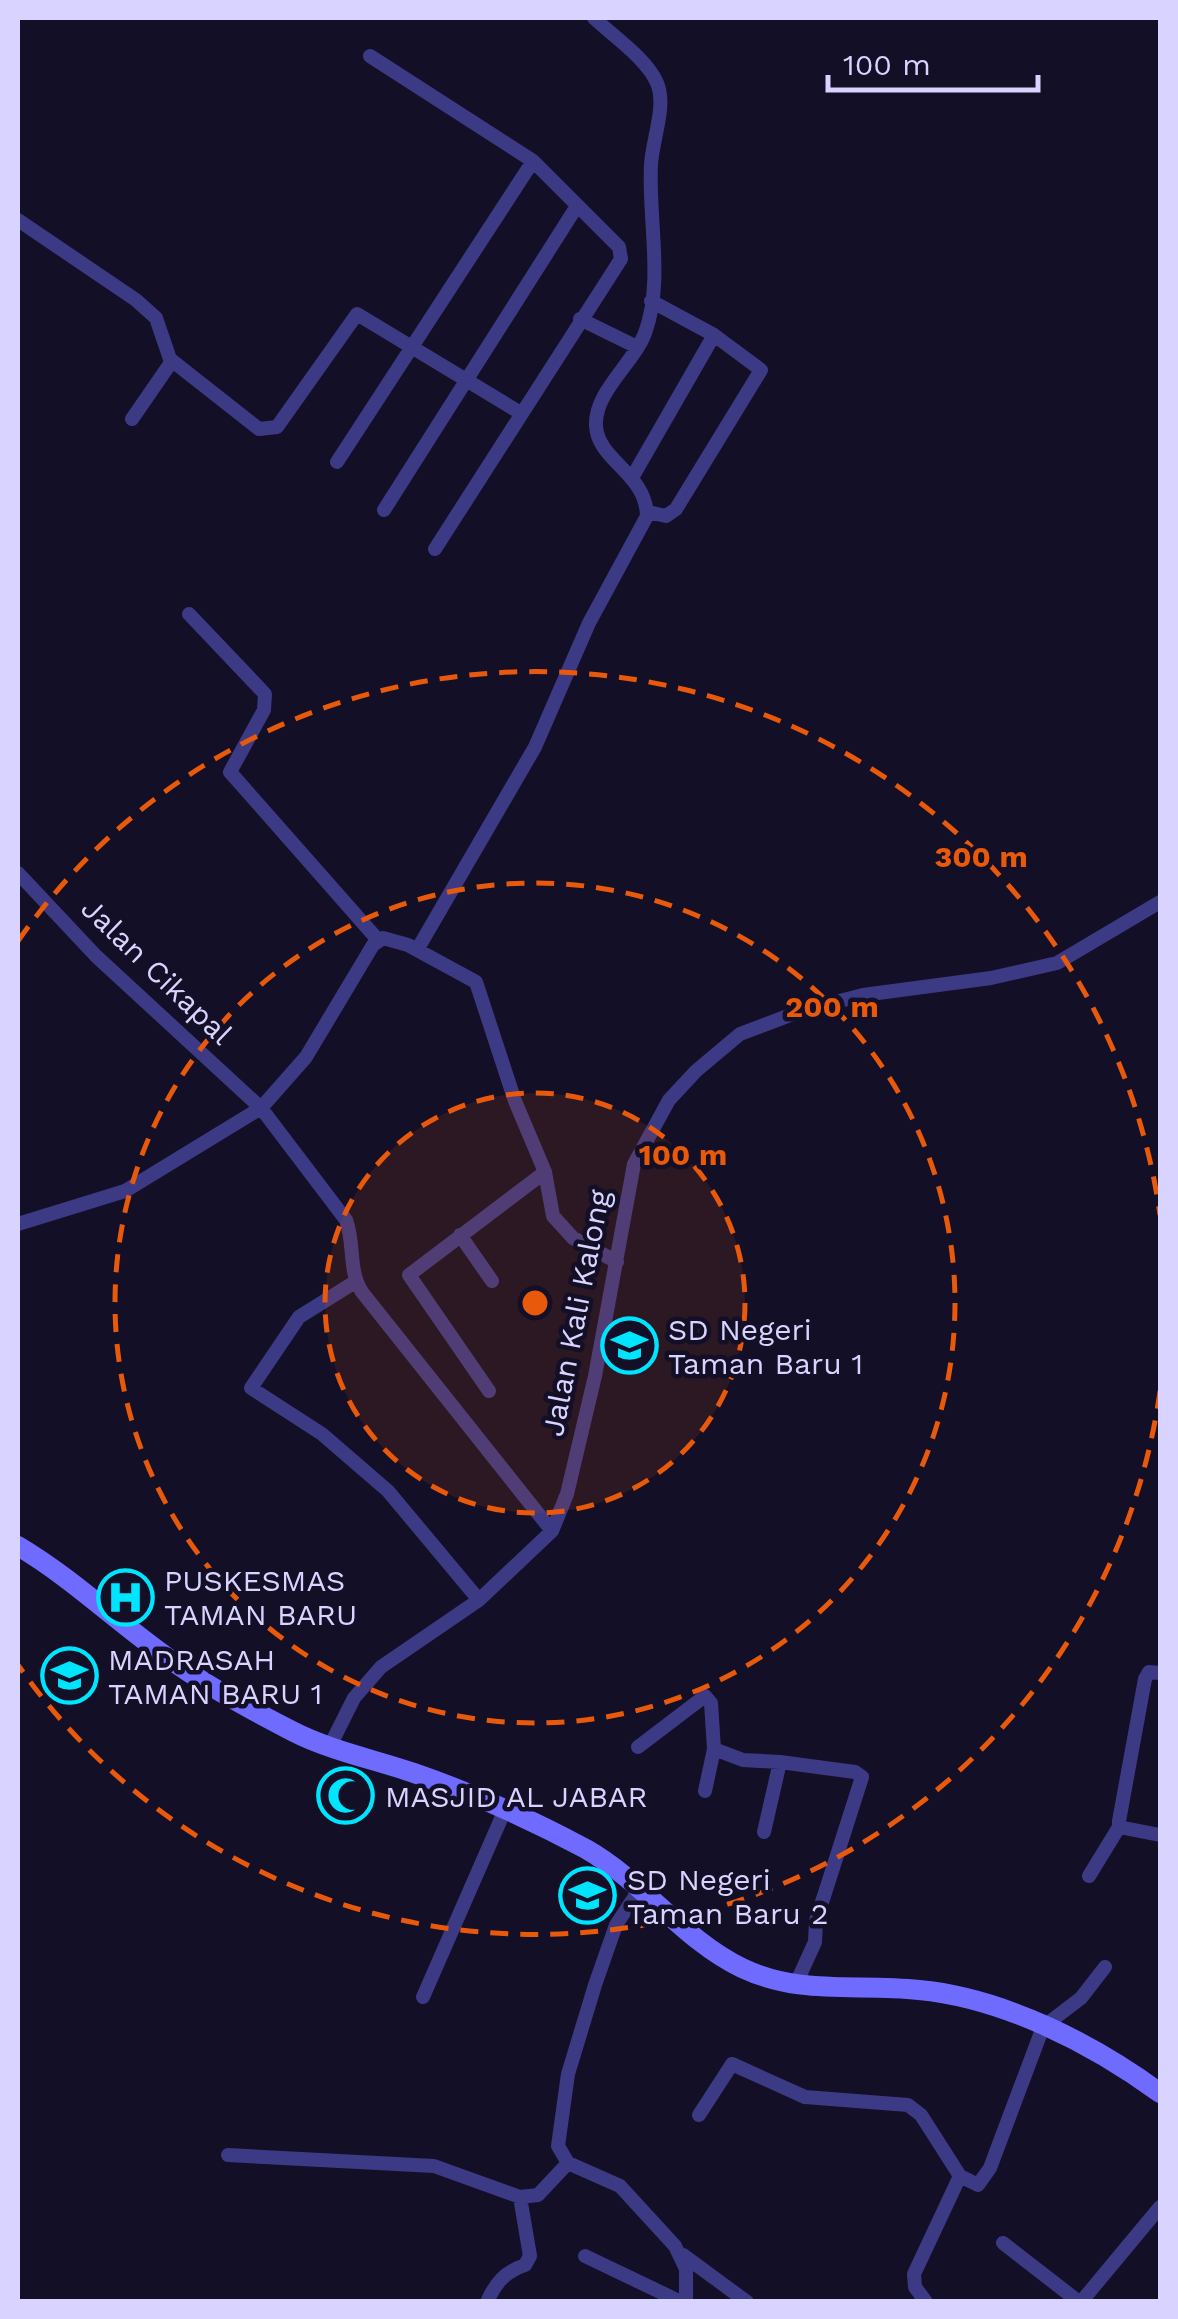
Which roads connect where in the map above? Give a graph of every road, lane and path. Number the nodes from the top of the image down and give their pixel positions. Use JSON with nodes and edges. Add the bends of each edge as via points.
{"nodes":[{"id":1,"x":594,"y":18,"type":"edge"},
{"id":2,"x":370,"y":56,"type":"dead end"},
{"id":3,"x":533,"y":162,"type":"junction"},
{"id":4,"x":577,"y":206,"type":"junction"},
{"id":5,"x":18,"y":220,"type":"edge"},
{"id":6,"x":651,"y":301,"type":"junction"},
{"id":7,"x":580,"y":319,"type":"junction"},
{"id":8,"x":714,"y":335,"type":"junction"},
{"id":9,"x":412,"y":345,"type":"junction"},
{"id":10,"x":636,"y":348,"type":"junction"},
{"id":11,"x":172,"y":361,"type":"junction"},
{"id":12,"x":467,"y":378,"type":"junction"},
{"id":13,"x":520,"y":412,"type":"junction"},
{"id":14,"x":132,"y":419,"type":"dead end"},
{"id":15,"x":337,"y":462,"type":"dead end"},
{"id":16,"x":632,"y":476,"type":"junction"},
{"id":17,"x":384,"y":510,"type":"dead end"},
{"id":18,"x":648,"y":512,"type":"junction"},
{"id":19,"x":435,"y":549,"type":"dead end"},
{"id":20,"x":189,"y":614,"type":"dead end"},
{"id":21,"x":18,"y":873,"type":"edge"},
{"id":22,"x":1159,"y":906,"type":"edge"},
{"id":23,"x":378,"y":940,"type":"junction"},
{"id":24,"x":416,"y":950,"type":"junction"},
{"id":25,"x":260,"y":1108,"type":"junction"},
{"id":26,"x":545,"y":1172,"type":"junction"},
{"id":27,"x":18,"y":1224,"type":"edge"},
{"id":28,"x":460,"y":1235,"type":"junction"},
{"id":29,"x":617,"y":1262,"type":"junction"},
{"id":30,"x":492,"y":1281,"type":"dead end"},
{"id":31,"x":355,"y":1282,"type":"junction"},
{"id":32,"x":489,"y":1391,"type":"dead end"},
{"id":33,"x":552,"y":1530,"type":"junction"},
{"id":34,"x":18,"y":1546,"type":"edge"},
{"id":35,"x":479,"y":1600,"type":"junction"},
{"id":36,"x":1160,"y":1674,"type":"edge"},
{"id":37,"x":638,"y":1747,"type":"dead end"},
{"id":38,"x":329,"y":1748,"type":"junction"},
{"id":39,"x":714,"y":1749,"type":"junction"},
{"id":40,"x":780,"y":1762,"type":"junction"},
{"id":41,"x":705,"y":1791,"type":"dead end"},
{"id":42,"x":504,"y":1812,"type":"junction"},
{"id":43,"x":1119,"y":1828,"type":"junction"},
{"id":44,"x":764,"y":1832,"type":"dead end"},
{"id":45,"x":1160,"y":1834,"type":"edge"},
{"id":46,"x":1089,"y":1876,"type":"dead end"},
{"id":47,"x":642,"y":1887,"type":"junction"},
{"id":48,"x":1105,"y":1967,"type":"dead end"},
{"id":49,"x":795,"y":1986,"type":"junction"},
{"id":50,"x":423,"y":1996,"type":"dead end"},
{"id":51,"x":1044,"y":2027,"type":"junction"},
{"id":52,"x":1160,"y":2092,"type":"edge"},
{"id":53,"x":699,"y":2115,"type":"dead end"},
{"id":54,"x":228,"y":2155,"type":"dead end"},
{"id":55,"x":568,"y":2164,"type":"junction"},
{"id":56,"x":960,"y":2176,"type":"junction"},
{"id":57,"x":520,"y":2198,"type":"junction"},
{"id":58,"x":1160,"y":2206,"type":"edge"},
{"id":59,"x":1003,"y":2243,"type":"dead end"},
{"id":60,"x":682,"y":2255,"type":"junction"},
{"id":61,"x":584,"y":2256,"type":"dead end"},
{"id":62,"x":487,"y":2302,"type":"edge"},
{"id":63,"x":684,"y":2302,"type":"edge"},
{"id":64,"x":747,"y":2302,"type":"edge"},
{"id":65,"x":926,"y":2302,"type":"edge"},
{"id":66,"x":1080,"y":2302,"type":"edge"}],
"edges":[{"from":1,"to":6,"type":"street","via":[[656,78],[661,95],[650,165]]},
{"from":2,"to":3,"type":"street"},
{"from":3,"to":4,"type":"street"},
{"from":3,"to":9,"type":"street"},
{"from":4,"to":7,"type":"street","via":[[622,253]]},
{"from":4,"to":12,"type":"street"},
{"from":5,"to":11,"type":"street","via":[[156,318]]},
{"from":6,"to":8,"type":"street"},
{"from":6,"to":10,"type":"street"},
{"from":7,"to":10,"type":"street"},
{"from":7,"to":13,"type":"street"},
{"from":8,"to":16,"type":"street"},
{"from":8,"to":18,"type":"street","via":[[760,374],[676,510],[666,516]]},
{"from":9,"to":11,"type":"street","via":[[356,314],[270,430],[259,429]]},
{"from":9,"to":12,"type":"street"},
{"from":9,"to":15,"type":"street"},
{"from":10,"to":16,"type":"street","via":[[596,421],[604,448]]},
{"from":11,"to":14,"type":"street"},
{"from":12,"to":13,"type":"street"},
{"from":12,"to":17,"type":"street"},
{"from":13,"to":19,"type":"street"},
{"from":16,"to":18,"type":"street"},
{"from":18,"to":24,"type":"street","via":[[535,747]]},
{"from":20,"to":23,"type":"street","via":[[265,694],[264,710],[230,772]]},
{"from":21,"to":25,"type":"street","name":"Jalan Cikapal","via":[[96,956]]},
{"from":22,"to":29,"type":"street","name":"Jalan Kali Kalong","via":[[1038,969],[863,995],[740,1034],[669,1100],[634,1164]]},
{"from":23,"to":24,"type":"street"},
{"from":23,"to":25,"type":"street","via":[[306,1057]]},
{"from":24,"to":26,"type":"street","via":[[476,982]]},
{"from":25,"to":27,"type":"street","via":[[125,1191]]},
{"from":25,"to":31,"type":"street","name":"Jalan Cikapal","via":[[346,1220],[354,1240]]},
{"from":26,"to":28,"type":"street"},
{"from":26,"to":29,"type":"street","via":[[548,1205],[561,1228]]},
{"from":28,"to":30,"type":"street"},
{"from":28,"to":32,"type":"street","via":[[409,1276]]},
{"from":29,"to":33,"type":"street","name":"Jalan Kali Kalong","via":[[567,1494]]},
{"from":31,"to":33,"type":"street"},
{"from":31,"to":35,"type":"street","via":[[299,1317],[251,1388],[322,1434],[388,1491]]},
{"from":33,"to":35,"type":"street","name":"Jalan Kali Kalong"},
{"from":34,"to":38,"type":"street","via":[[76,1582],[181,1667]]},
{"from":35,"to":38,"type":"street","name":"Jalan Kali Kalong","via":[[381,1666],[354,1698]]},
{"from":36,"to":43,"type":"street","via":[[1149,1672],[1145,1679]]},
{"from":37,"to":39,"type":"street","via":[[705,1696]]},
{"from":38,"to":42,"type":"street"},
{"from":39,"to":40,"type":"street"},
{"from":39,"to":41,"type":"street"},
{"from":40,"to":44,"type":"street"},
{"from":40,"to":49,"type":"street","via":[[856,1772],[863,1780],[821,1902],[817,1937]]},
{"from":42,"to":47,"type":"street","via":[[585,1848]]},
{"from":42,"to":50,"type":"street"},
{"from":43,"to":45,"type":"street"},
{"from":43,"to":46,"type":"street"},
{"from":47,"to":49,"type":"street","via":[[700,1943],[738,1966]]},
{"from":47,"to":55,"type":"street","via":[[610,1939],[576,2045],[558,2146]]},
{"from":48,"to":51,"type":"street"},
{"from":49,"to":51,"type":"street","via":[[919,1990]]},
{"from":51,"to":52,"type":"street"},
{"from":51,"to":56,"type":"street","via":[[985,2179],[972,2186]]},
{"from":53,"to":56,"type":"street","via":[[735,2064],[805,2096],[908,2106],[921,2115]]},
{"from":54,"to":57,"type":"street","via":[[434,2166]]},
{"from":55,"to":57,"type":"street","via":[[538,2195]]},
{"from":55,"to":60,"type":"street","via":[[620,2186]]},
{"from":56,"to":65,"type":"street","via":[[914,2274]]},
{"from":57,"to":62,"type":"street","via":[[530,2256],[506,2273]]},
{"from":58,"to":66,"type":"street"},
{"from":59,"to":66,"type":"street"},
{"from":60,"to":63,"type":"street"},
{"from":60,"to":64,"type":"street"},
{"from":61,"to":63,"type":"street"}]}
